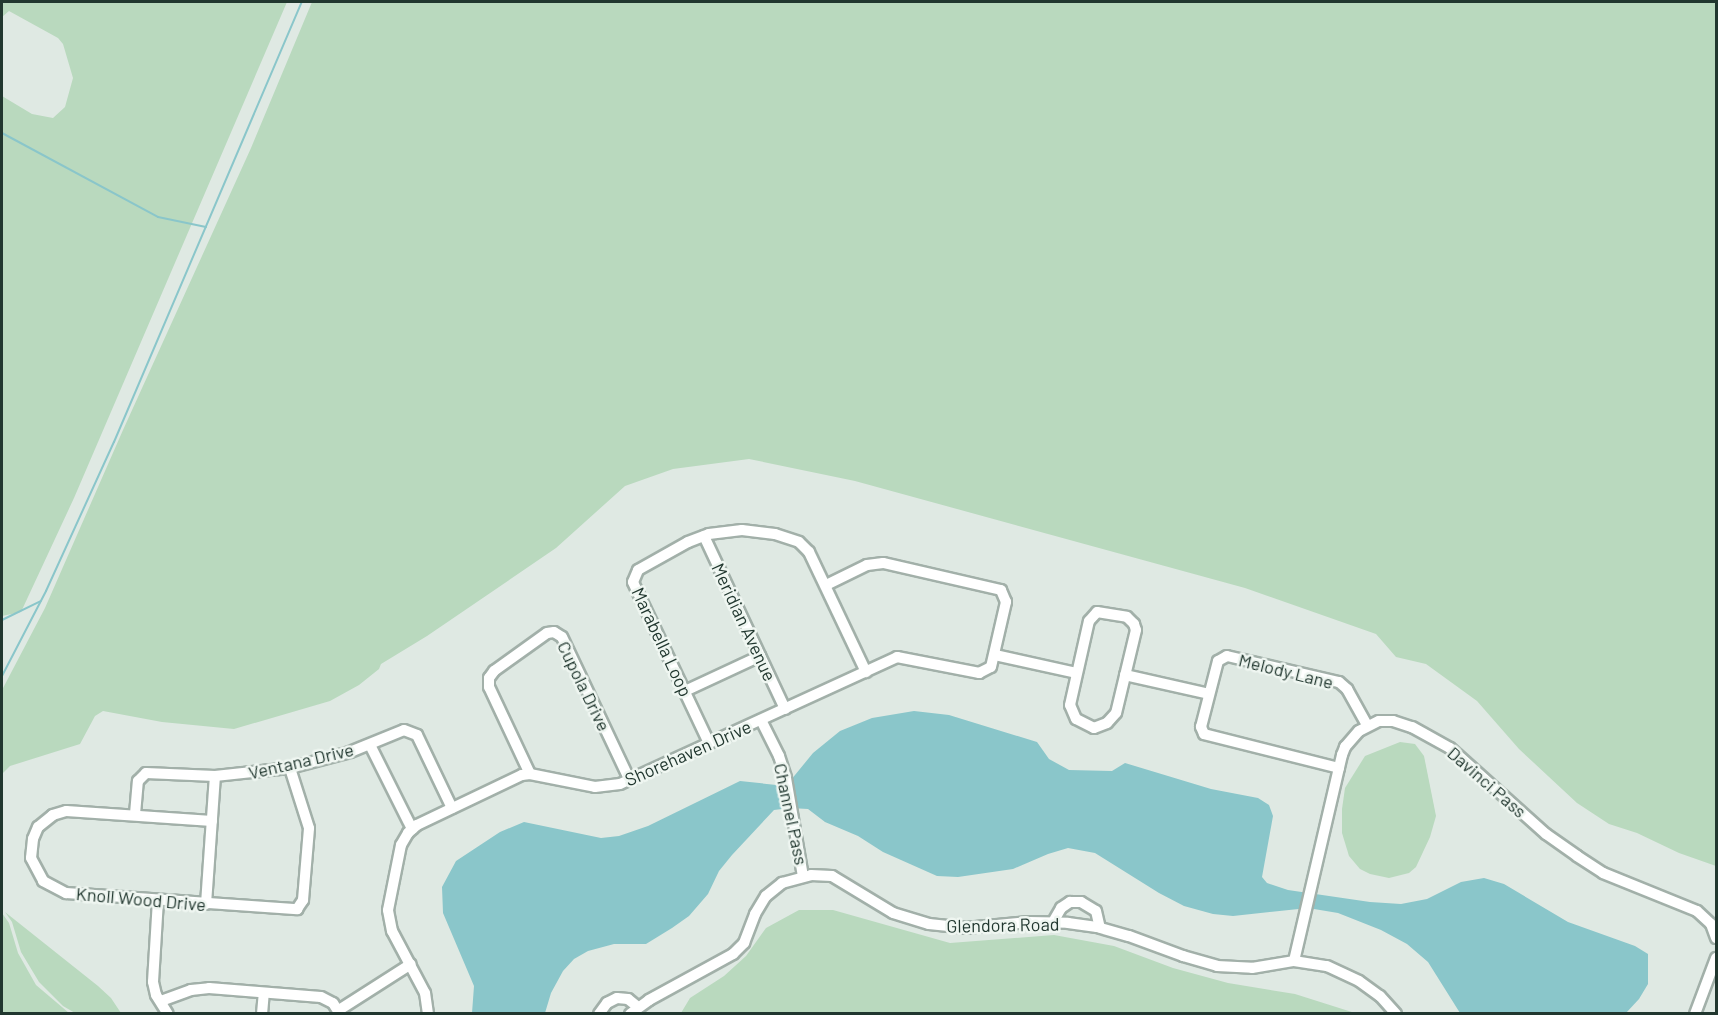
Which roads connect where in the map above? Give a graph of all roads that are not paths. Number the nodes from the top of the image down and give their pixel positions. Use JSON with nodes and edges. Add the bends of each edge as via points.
{"nodes":[{"id":1,"x":704,"y":536,"type":"junction"},
{"id":2,"x":826,"y":585,"type":"junction"},
{"id":3,"x":995,"y":655,"type":"junction"},
{"id":4,"x":760,"y":656,"type":"junction"},
{"id":5,"x":866,"y":672,"type":"junction"},
{"id":6,"x":1077,"y":673,"type":"junction"},
{"id":7,"x":1125,"y":675,"type":"junction"},
{"id":8,"x":684,"y":691,"type":"junction"},
{"id":9,"x":1209,"y":694,"type":"junction"},
{"id":10,"x":784,"y":709,"type":"junction"},
{"id":11,"x":761,"y":720,"type":"junction"},
{"id":12,"x":1367,"y":725,"type":"junction"},
{"id":13,"x":709,"y":743,"type":"junction"},
{"id":14,"x":370,"y":745,"type":"junction"},
{"id":15,"x":290,"y":768,"type":"junction"},
{"id":16,"x":1339,"y":768,"type":"junction"},
{"id":17,"x":530,"y":774,"type":"junction"},
{"id":18,"x":215,"y":776,"type":"junction"},
{"id":19,"x":629,"y":779,"type":"junction"},
{"id":20,"x":452,"y":808,"type":"junction"},
{"id":21,"x":135,"y":814,"type":"junction"},
{"id":22,"x":212,"y":821,"type":"junction"},
{"id":23,"x":412,"y":829,"type":"junction"},
{"id":24,"x":803,"y":876,"type":"junction"},
{"id":25,"x":158,"y":900,"type":"junction"},
{"id":26,"x":206,"y":904,"type":"junction"},
{"id":27,"x":1053,"y":922,"type":"junction"},
{"id":28,"x":1100,"y":928,"type":"junction"},
{"id":29,"x":1716,"y":938,"type":"edge"},
{"id":30,"x":1716,"y":958,"type":"edge"},
{"id":31,"x":1294,"y":961,"type":"junction"},
{"id":32,"x":411,"y":964,"type":"junction"},
{"id":33,"x":264,"y":993,"type":"junction"},
{"id":34,"x":160,"y":1002,"type":"junction"},
{"id":35,"x":634,"y":1010,"type":"edge"},
{"id":36,"x":340,"y":1012,"type":"edge"},
{"id":37,"x":168,"y":1014,"type":"edge"},
{"id":38,"x":262,"y":1014,"type":"edge"},
{"id":39,"x":428,"y":1014,"type":"edge"},
{"id":40,"x":599,"y":1014,"type":"edge"},
{"id":41,"x":1396,"y":1014,"type":"edge"},
{"id":42,"x":1695,"y":1014,"type":"edge"}],
"edges":[{"from":1,"to":2,"type":"street","name":"Marabella Loop","via":[[742,530],[793,539],[809,552]]},
{"from":1,"to":4,"type":"street","name":"Meridian Avenue"},
{"from":1,"to":8,"type":"street","name":"Marabella Loop","via":[[660,555],[633,578]]},
{"from":2,"to":3,"type":"street","via":[[867,565],[883,563],[998,589],[1004,593],[1006,602]]},
{"from":2,"to":5,"type":"street","name":"Marabella Loop"},
{"from":3,"to":5,"type":"street","name":"Shorehaven Drive","via":[[991,667],[983,673],[904,657]]},
{"from":3,"to":6,"type":"street"},
{"from":4,"to":8,"type":"street"},
{"from":4,"to":10,"type":"street","name":"Meridian Avenue"},
{"from":5,"to":10,"type":"street","name":"Shorehaven Drive"},
{"from":6,"to":7,"type":"street","via":[[1070,708],[1080,722],[1094,728],[1114,716]]},
{"from":6,"to":7,"type":"street","via":[[1090,619],[1101,611],[1127,618],[1134,624]]},
{"from":7,"to":9,"type":"street"},
{"from":8,"to":13,"type":"street","name":"Marabella Loop"},
{"from":9,"to":12,"type":"street","name":"Melody Lane","via":[[1215,665],[1227,656],[1339,682]]},
{"from":9,"to":16,"type":"street","via":[[1201,727],[1206,736]]},
{"from":10,"to":11,"type":"street","name":"Shorehaven Drive"},
{"from":11,"to":13,"type":"street","name":"Shorehaven Drive"},
{"from":11,"to":24,"type":"street","name":"Channel Pass","via":[[786,778]]},
{"from":12,"to":16,"type":"street","via":[[1345,747]]},
{"from":12,"to":29,"type":"street","name":"Davinci Pass","via":[[1392,721],[1450,748],[1546,834],[1604,873],[1697,911],[1711,924]]},
{"from":13,"to":19,"type":"street","name":"Shorehaven Drive"},
{"from":14,"to":15,"type":"street","name":"Ventana Drive"},
{"from":14,"to":20,"type":"street","name":"Ventana Drive","via":[[404,730],[413,732]]},
{"from":14,"to":23,"type":"street"},
{"from":15,"to":18,"type":"street","name":"Ventana Drive"},
{"from":15,"to":26,"type":"street","name":"Knoll Wood Drive","via":[[309,828],[302,904],[292,911]]},
{"from":16,"to":31,"type":"street"},
{"from":17,"to":19,"type":"street","name":"Shorehaven Drive","via":[[595,787]]},
{"from":17,"to":19,"type":"street","name":"Cupola Drive","via":[[489,687],[489,678],[547,633],[554,633],[562,638]]},
{"from":17,"to":20,"type":"street"},
{"from":18,"to":21,"type":"street","name":"Ventana Drive","via":[[146,773],[138,781]]},
{"from":18,"to":22,"type":"street"},
{"from":20,"to":23,"type":"street"},
{"from":21,"to":22,"type":"street","name":"Knoll Wood Drive"},
{"from":21,"to":25,"type":"street","name":"Knoll Wood Drive","via":[[72,810],[53,815],[35,833],[30,852],[33,865],[43,881],[60,891]]},
{"from":22,"to":26,"type":"street"},
{"from":23,"to":32,"type":"street","via":[[401,845],[388,910],[392,931]]},
{"from":24,"to":27,"type":"street","name":"Glendora Road","via":[[832,876],[893,913],[929,924],[965,928]]},
{"from":24,"to":35,"type":"street","name":"Glendora Road","via":[[766,896],[744,943],[733,954]]},
{"from":25,"to":26,"type":"street","name":"Knoll Wood Drive"},
{"from":25,"to":34,"type":"street","via":[[153,982]]},
{"from":27,"to":28,"type":"street","name":"Glendora Road"},
{"from":27,"to":28,"type":"street","via":[[1061,908],[1070,902],[1081,902],[1096,910]]},
{"from":28,"to":31,"type":"street","name":"Glendora Road","via":[[1217,966],[1252,968]]},
{"from":30,"to":42,"type":"street"},
{"from":31,"to":41,"type":"street","name":"Glendora Road","via":[[1345,973],[1380,996]]},
{"from":32,"to":36,"type":"street"},
{"from":32,"to":39,"type":"street","via":[[425,993]]},
{"from":33,"to":34,"type":"street","via":[[201,988]]},
{"from":33,"to":36,"type":"street","via":[[321,997]]},
{"from":33,"to":38,"type":"street"},
{"from":34,"to":37,"type":"street"},
{"from":35,"to":40,"type":"street","via":[[628,999],[617,998]]}]}
